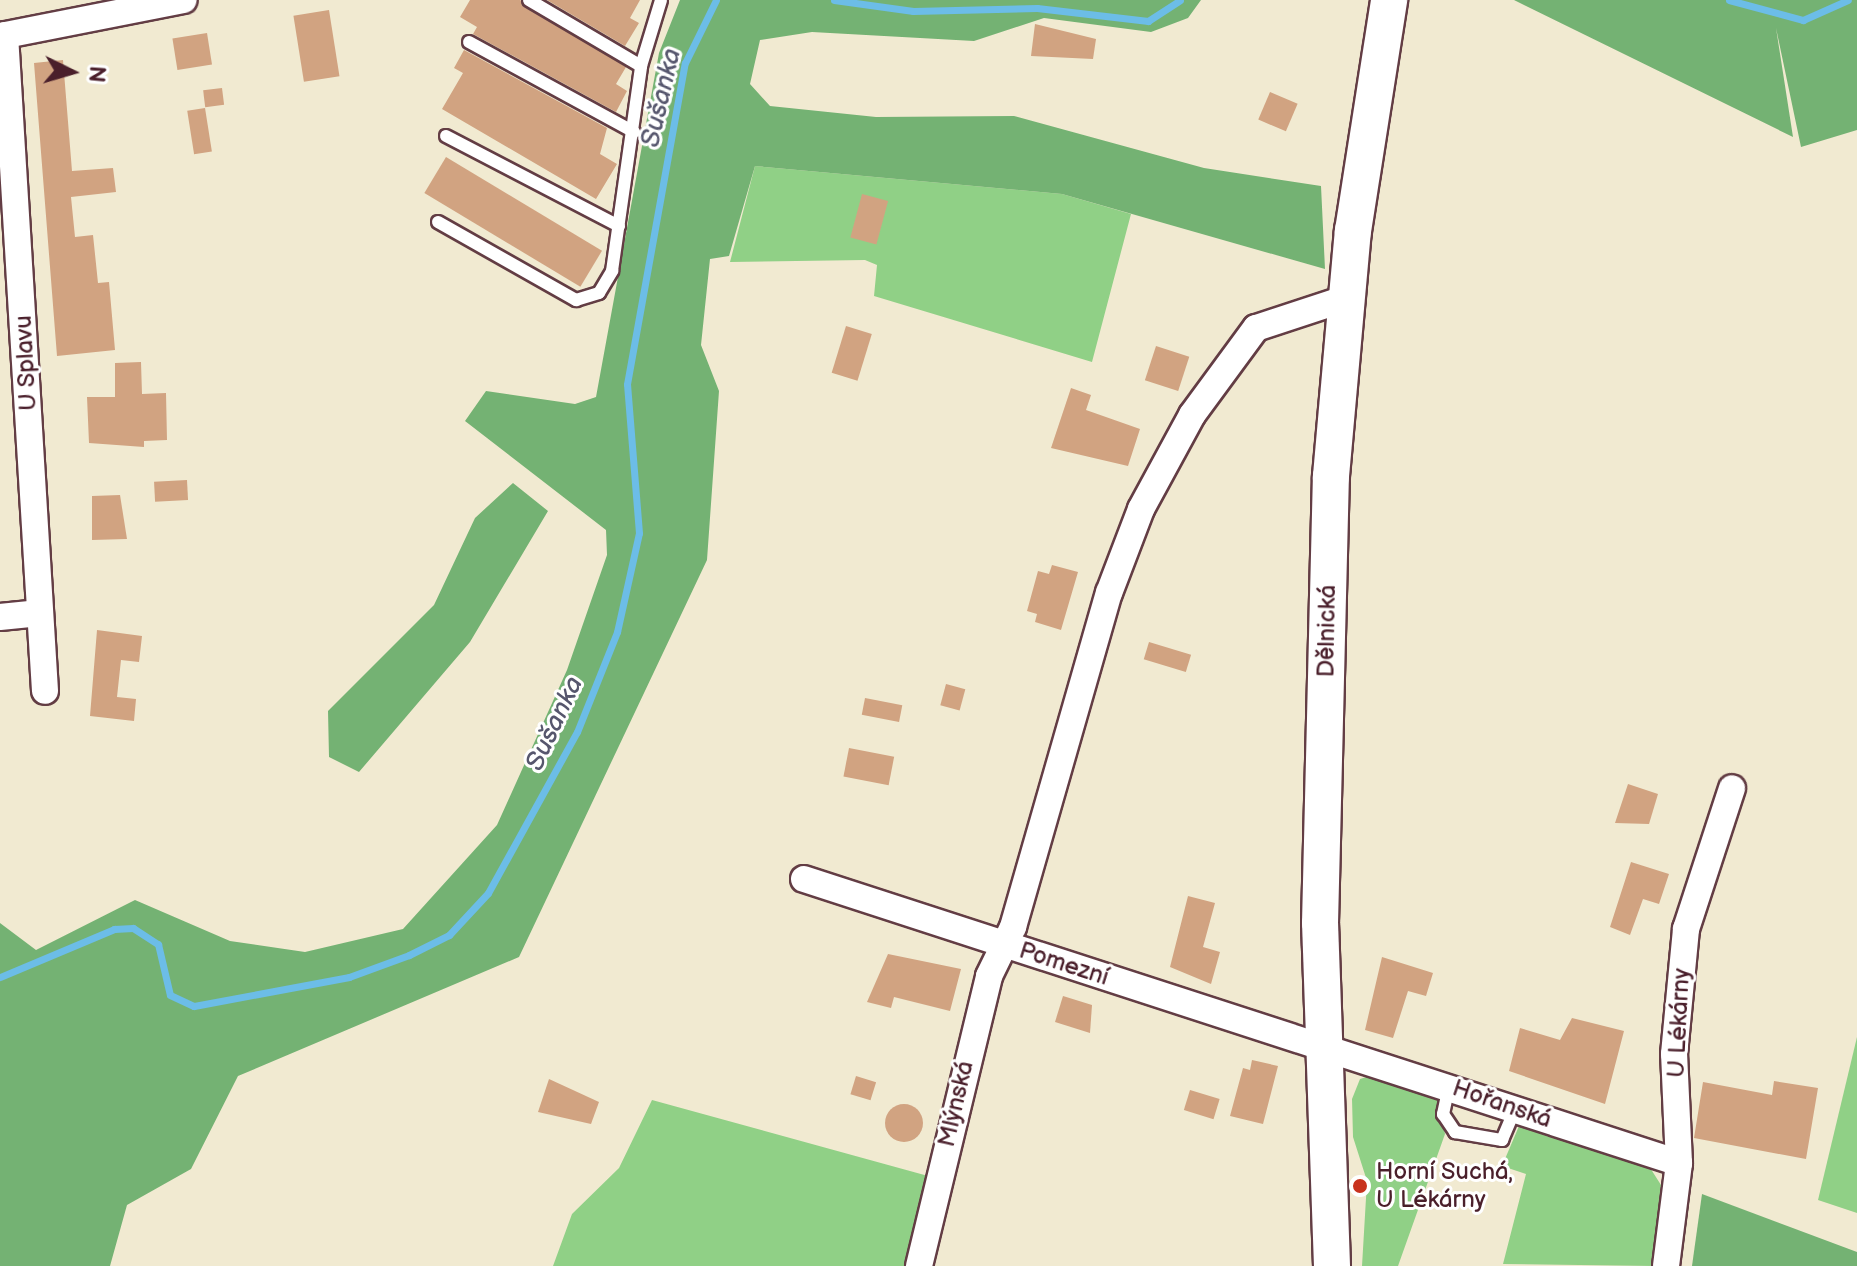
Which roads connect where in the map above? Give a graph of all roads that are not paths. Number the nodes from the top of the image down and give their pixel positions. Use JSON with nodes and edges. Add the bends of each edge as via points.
{"nodes":[{"id":1,"x":183,"y":0,"type":"edge"},
{"id":2,"x":529,"y":0,"type":"edge"},
{"id":3,"x":661,"y":0,"type":"edge"},
{"id":4,"x":1389,"y":0,"type":"edge"},
{"id":5,"x":3,"y":36,"type":"edge"},
{"id":6,"x":469,"y":42,"type":"dead end"},
{"id":7,"x":641,"y":66,"type":"junction"},
{"id":8,"x":634,"y":132,"type":"junction"},
{"id":9,"x":446,"y":136,"type":"dead end"},
{"id":10,"x":438,"y":222,"type":"dead end"},
{"id":11,"x":619,"y":226,"type":"junction"},
{"id":12,"x":1347,"y":298,"type":"junction"},
{"id":13,"x":11,"y":306,"type":"edge"},
{"id":14,"x":40,"y":613,"type":"junction"},
{"id":15,"x":0,"y":617,"type":"edge"},
{"id":16,"x":45,"y":691,"type":"dead end"},
{"id":17,"x":1732,"y":788,"type":"dead end"},
{"id":18,"x":804,"y":879,"type":"dead end"},
{"id":19,"x":1005,"y":945,"type":"junction"},
{"id":20,"x":1325,"y":1048,"type":"junction"},
{"id":21,"x":1449,"y":1086,"type":"junction"},
{"id":22,"x":1515,"y":1109,"type":"junction"},
{"id":23,"x":1679,"y":1163,"type":"junction"},
{"id":24,"x":919,"y":1266,"type":"edge"},
{"id":25,"x":1332,"y":1266,"type":"edge"},
{"id":26,"x":1666,"y":1266,"type":"edge"}],
"edges":[{"from":1,"to":5,"type":"street"},
{"from":2,"to":7,"type":"lane"},
{"from":3,"to":7,"type":"lane"},
{"from":4,"to":12,"type":"main road","name":"Dělnická"},
{"from":5,"to":13,"type":"street","name":"U Splavu"},
{"from":6,"to":8,"type":"lane"},
{"from":7,"to":8,"type":"lane"},
{"from":8,"to":11,"type":"lane"},
{"from":9,"to":11,"type":"lane"},
{"from":10,"to":11,"type":"lane","via":[[576,300],[599,293],[612,271]]},
{"from":12,"to":19,"type":"street","name":"Mlýnská","via":[[1256,328],[1192,415],[1148,496],[1109,593]]},
{"from":12,"to":20,"type":"main road","name":"Dělnická","via":[[1331,476],[1320,923]]},
{"from":13,"to":14,"type":"street","name":"U Splavu"},
{"from":14,"to":15,"type":"street"},
{"from":14,"to":16,"type":"street","name":"U Splavu"},
{"from":17,"to":23,"type":"street","name":"U Lékárny","via":[[1686,929],[1674,1054]]},
{"from":18,"to":19,"type":"street","name":"Pomezní"},
{"from":19,"to":20,"type":"street","name":"Pomezní"},
{"from":19,"to":24,"type":"street","name":"Mlýnská","via":[[966,1058]]},
{"from":20,"to":21,"type":"street","name":"Hořanská"},
{"from":20,"to":25,"type":"main road","name":"Dělnická"},
{"from":21,"to":22,"type":"street","name":"Hořanská"},
{"from":21,"to":22,"type":"lane","via":[[1443,1114],[1455,1132],[1502,1140]]},
{"from":22,"to":23,"type":"street","name":"Hořanská"},
{"from":23,"to":26,"type":"street","name":"U Lékárny"}]}
